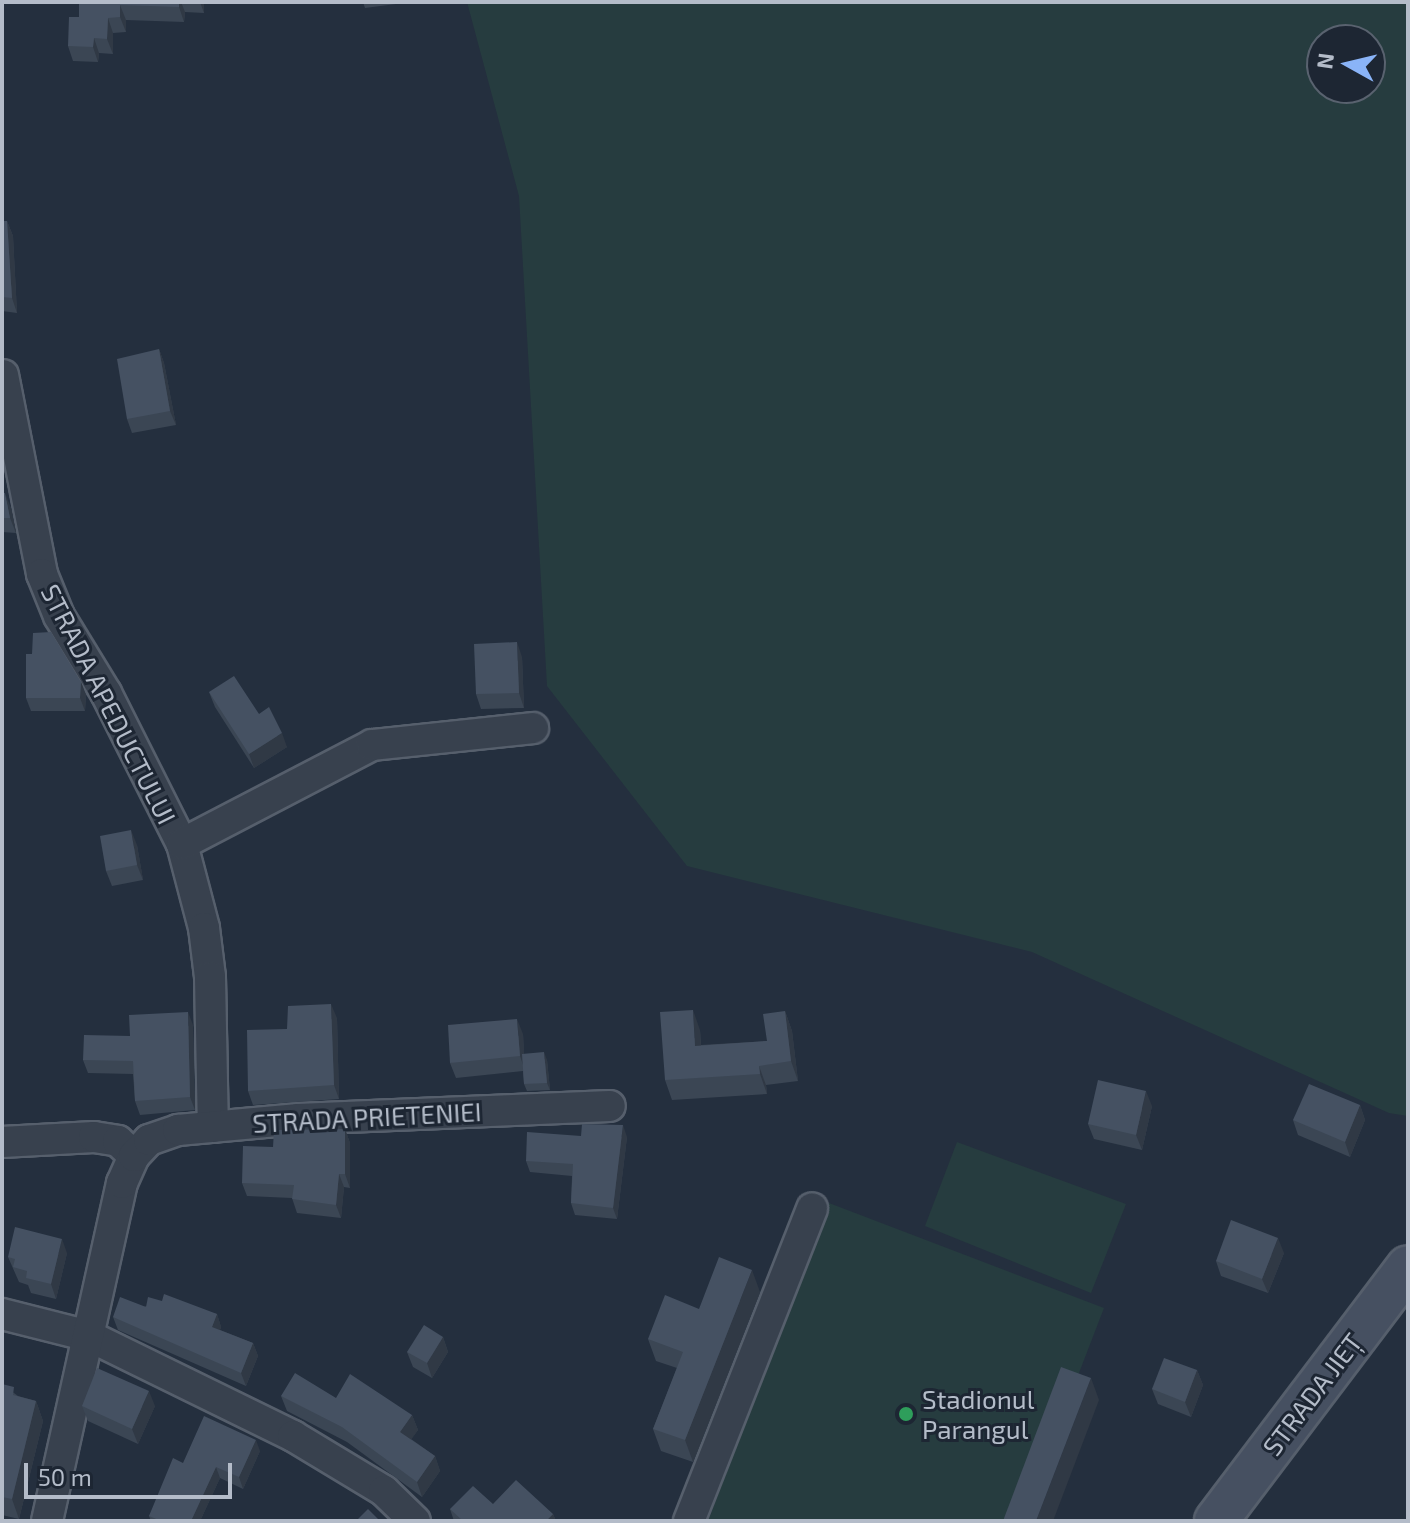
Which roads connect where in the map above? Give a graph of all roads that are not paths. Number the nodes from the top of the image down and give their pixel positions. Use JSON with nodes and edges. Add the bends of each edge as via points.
{"nodes":[{"id":1,"x":3,"y":375,"type":"edge"},
{"id":2,"x":533,"y":728,"type":"dead end"},
{"id":3,"x":182,"y":844,"type":"junction"},
{"id":4,"x":610,"y":1106,"type":"dead end"},
{"id":5,"x":213,"y":1127,"type":"junction"},
{"id":6,"x":2,"y":1142,"type":"edge"},
{"id":7,"x":134,"y":1156,"type":"junction"},
{"id":8,"x":812,"y":1208,"type":"dead end"},
{"id":9,"x":1408,"y":1267,"type":"edge"},
{"id":10,"x":2,"y":1314,"type":"edge"},
{"id":11,"x":89,"y":1336,"type":"junction"},
{"id":12,"x":47,"y":1521,"type":"edge"},
{"id":13,"x":415,"y":1521,"type":"edge"},
{"id":14,"x":689,"y":1521,"type":"edge"},
{"id":15,"x":1216,"y":1521,"type":"edge"}],
"edges":[{"from":1,"to":3,"type":"street","name":"STRADA APEDUCTULUI","via":[[42,574],[59,616],[106,693]]},
{"from":2,"to":3,"type":"street","name":"STRADA APEDUCTULUI","via":[[372,745]]},
{"from":3,"to":5,"type":"street","name":"STRADA APEDUCTULUI","via":[[204,928],[210,977]]},
{"from":4,"to":5,"type":"street","name":"STRADA PRIETENIEI"},
{"from":5,"to":7,"type":"street","name":"STRADA PRIETENIEI","via":[[178,1130],[149,1140]]},
{"from":6,"to":7,"type":"street","via":[[94,1137],[118,1141]]},
{"from":7,"to":11,"type":"street","via":[[106,1247]]},
{"from":8,"to":14,"type":"street"},
{"from":9,"to":15,"type":"main road","name":"STRADA JIEȚ"},
{"from":10,"to":11,"type":"street"},
{"from":11,"to":12,"type":"street"},
{"from":11,"to":13,"type":"street","via":[[293,1436],[384,1491]]}]}
